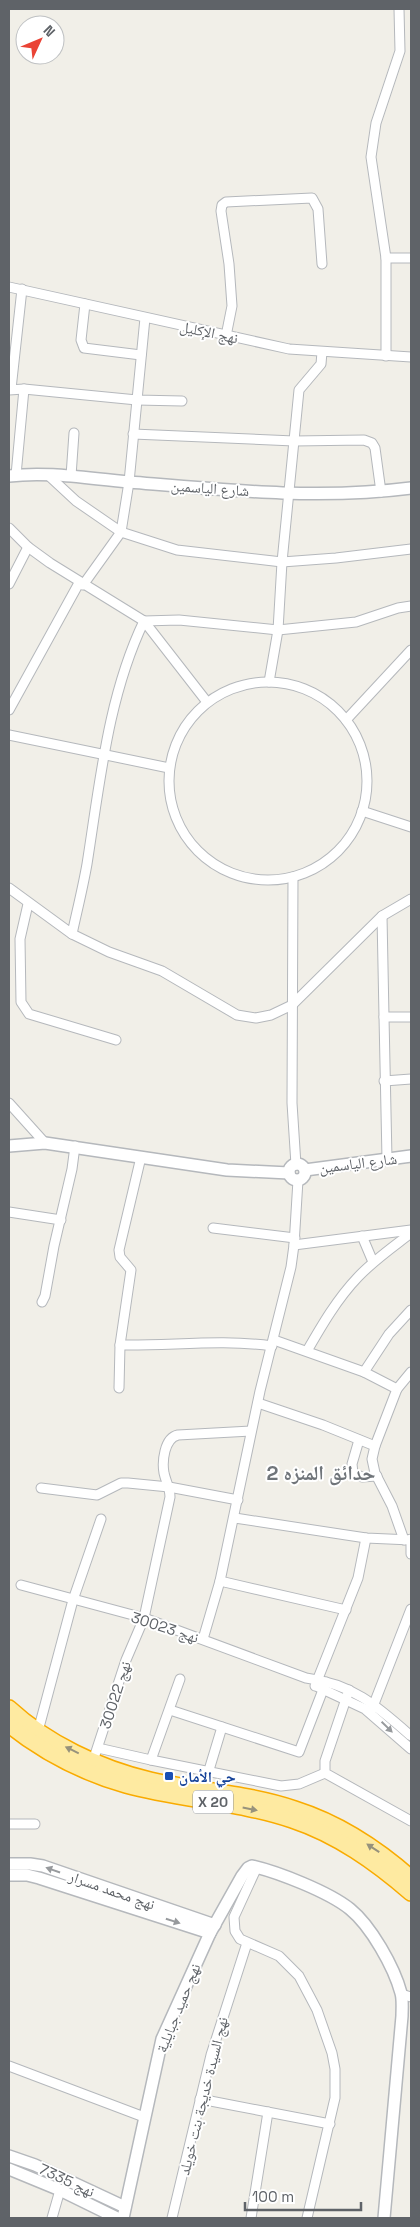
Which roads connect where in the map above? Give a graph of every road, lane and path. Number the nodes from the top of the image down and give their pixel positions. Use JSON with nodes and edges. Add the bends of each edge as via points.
{"nodes":[{"id":1,"x":399,"y":9,"type":"edge"},
{"id":2,"x":386,"y":258,"type":"junction"},
{"id":3,"x":411,"y":258,"type":"edge"},
{"id":4,"x":322,"y":264,"type":"dead end"},
{"id":5,"x":9,"y":287,"type":"edge"},
{"id":6,"x":22,"y":289,"type":"junction"},
{"id":7,"x":85,"y":304,"type":"junction"},
{"id":8,"x":145,"y":318,"type":"junction"},
{"id":9,"x":226,"y":336,"type":"junction"},
{"id":10,"x":322,"y":352,"type":"junction"},
{"id":11,"x":141,"y":355,"type":"junction"},
{"id":12,"x":386,"y":356,"type":"junction"},
{"id":13,"x":411,"y":357,"type":"edge"},
{"id":14,"x":24,"y":389,"type":"junction"},
{"id":15,"x":10,"y":390,"type":"edge"},
{"id":16,"x":137,"y":400,"type":"junction"},
{"id":17,"x":182,"y":401,"type":"dead end"},
{"id":18,"x":74,"y":433,"type":"dead end"},
{"id":19,"x":134,"y":434,"type":"junction"},
{"id":20,"x":294,"y":441,"type":"junction"},
{"id":21,"x":48,"y":475,"type":"junction"},
{"id":22,"x":12,"y":476,"type":"edge"},
{"id":23,"x":71,"y":476,"type":"junction"},
{"id":24,"x":129,"y":482,"type":"junction"},
{"id":25,"x":411,"y":488,"type":"edge"},
{"id":26,"x":381,"y":492,"type":"junction"},
{"id":27,"x":288,"y":493,"type":"junction"},
{"id":28,"x":9,"y":528,"type":"edge"},
{"id":29,"x":121,"y":532,"type":"junction"},
{"id":30,"x":28,"y":547,"type":"junction"},
{"id":31,"x":411,"y":549,"type":"edge"},
{"id":32,"x":282,"y":562,"type":"junction"},
{"id":33,"x":9,"y":584,"type":"edge"},
{"id":34,"x":81,"y":584,"type":"junction"},
{"id":35,"x":411,"y":606,"type":"edge"},
{"id":36,"x":144,"y":621,"type":"junction"},
{"id":37,"x":278,"y":630,"type":"junction"},
{"id":38,"x":411,"y":650,"type":"edge"},
{"id":39,"x":269,"y":682,"type":"junction"},
{"id":40,"x":206,"y":702,"type":"junction"},
{"id":41,"x":9,"y":710,"type":"edge"},
{"id":42,"x":346,"y":720,"type":"junction"},
{"id":43,"x":9,"y":735,"type":"edge"},
{"id":44,"x":104,"y":755,"type":"junction"},
{"id":45,"x":169,"y":768,"type":"junction"},
{"id":46,"x":362,"y":811,"type":"junction"},
{"id":47,"x":411,"y":827,"type":"edge"},
{"id":48,"x":294,"y":877,"type":"junction"},
{"id":49,"x":9,"y":888,"type":"edge"},
{"id":50,"x":411,"y":898,"type":"edge"},
{"id":51,"x":28,"y":904,"type":"junction"},
{"id":52,"x":382,"y":916,"type":"junction"},
{"id":53,"x":72,"y":934,"type":"junction"},
{"id":54,"x":292,"y":1005,"type":"junction"},
{"id":55,"x":384,"y":1017,"type":"junction"},
{"id":56,"x":411,"y":1017,"type":"edge"},
{"id":57,"x":116,"y":1040,"type":"dead end"},
{"id":58,"x":411,"y":1079,"type":"edge"},
{"id":59,"x":384,"y":1081,"type":"junction"},
{"id":60,"x":9,"y":1103,"type":"edge"},
{"id":61,"x":45,"y":1143,"type":"junction"},
{"id":62,"x":75,"y":1146,"type":"junction"},
{"id":63,"x":9,"y":1149,"type":"edge"},
{"id":64,"x":411,"y":1156,"type":"edge"},
{"id":65,"x":141,"y":1157,"type":"junction"},
{"id":66,"x":388,"y":1159,"type":"junction"},
{"id":67,"x":297,"y":1172,"type":"junction"},
{"id":68,"x":9,"y":1212,"type":"edge"},
{"id":69,"x":61,"y":1220,"type":"junction"},
{"id":70,"x":213,"y":1228,"type":"dead end"},
{"id":71,"x":411,"y":1231,"type":"edge"},
{"id":72,"x":362,"y":1236,"type":"junction"},
{"id":73,"x":295,"y":1241,"type":"junction"},
{"id":74,"x":373,"y":1262,"type":"junction"},
{"id":75,"x":42,"y":1302,"type":"dead end"},
{"id":76,"x":411,"y":1310,"type":"edge"},
{"id":77,"x":273,"y":1343,"type":"junction"},
{"id":78,"x":120,"y":1345,"type":"junction"},
{"id":79,"x":307,"y":1350,"type":"junction"},
{"id":80,"x":364,"y":1372,"type":"junction"},
{"id":81,"x":411,"y":1372,"type":"edge"},
{"id":82,"x":119,"y":1388,"type":"dead end"},
{"id":83,"x":397,"y":1389,"type":"junction"},
{"id":84,"x":258,"y":1403,"type":"junction"},
{"id":85,"x":252,"y":1431,"type":"junction"},
{"id":86,"x":359,"y":1440,"type":"junction"},
{"id":87,"x":375,"y":1446,"type":"junction"},
{"id":88,"x":377,"y":1476,"type":"junction"},
{"id":89,"x":170,"y":1487,"type":"junction"},
{"id":90,"x":41,"y":1488,"type":"dead end"},
{"id":91,"x":238,"y":1500,"type":"junction"},
{"id":92,"x":235,"y":1518,"type":"junction"},
{"id":93,"x":101,"y":1519,"type":"dead end"},
{"id":94,"x":366,"y":1538,"type":"junction"},
{"id":95,"x":409,"y":1540,"type":"edge"},
{"id":96,"x":411,"y":1554,"type":"edge"},
{"id":97,"x":220,"y":1581,"type":"junction"},
{"id":98,"x":21,"y":1585,"type":"dead end"},
{"id":99,"x":73,"y":1600,"type":"junction"},
{"id":100,"x":411,"y":1609,"type":"edge"},
{"id":101,"x":346,"y":1610,"type":"junction"},
{"id":102,"x":144,"y":1618,"type":"junction"},
{"id":103,"x":203,"y":1639,"type":"junction"},
{"id":104,"x":180,"y":1678,"type":"dead end"},
{"id":105,"x":320,"y":1684,"type":"junction"},
{"id":106,"x":347,"y":1694,"type":"junction"},
{"id":107,"x":9,"y":1708,"type":"edge"},
{"id":108,"x":373,"y":1708,"type":"junction"},
{"id":109,"x":170,"y":1710,"type":"junction"},
{"id":110,"x":9,"y":1725,"type":"edge"},
{"id":111,"x":222,"y":1727,"type":"junction"},
{"id":112,"x":38,"y":1731,"type":"junction"},
{"id":113,"x":411,"y":1736,"type":"edge"},
{"id":114,"x":411,"y":1748,"type":"edge"},
{"id":115,"x":94,"y":1760,"type":"junction"},
{"id":116,"x":151,"y":1760,"type":"junction"},
{"id":117,"x":209,"y":1770,"type":"junction"},
{"id":118,"x":325,"y":1773,"type":"junction"},
{"id":119,"x":411,"y":1821,"type":"edge"},
{"id":120,"x":9,"y":1824,"type":"edge"},
{"id":121,"x":35,"y":1824,"type":"dead end"},
{"id":122,"x":9,"y":1864,"type":"edge"},
{"id":123,"x":253,"y":1867,"type":"junction"},
{"id":124,"x":9,"y":1876,"type":"edge"},
{"id":125,"x":411,"y":1878,"type":"edge"},
{"id":126,"x":411,"y":1893,"type":"edge"},
{"id":127,"x":212,"y":1929,"type":"junction"},
{"id":128,"x":248,"y":1943,"type":"junction"},
{"id":129,"x":406,"y":1996,"type":"edge"},
{"id":130,"x":9,"y":2066,"type":"edge"},
{"id":131,"x":200,"y":2099,"type":"junction"},
{"id":132,"x":268,"y":2112,"type":"junction"},
{"id":133,"x":144,"y":2117,"type":"junction"},
{"id":134,"x":330,"y":2124,"type":"junction"},
{"id":135,"x":9,"y":2156,"type":"edge"},
{"id":136,"x":9,"y":2169,"type":"edge"},
{"id":137,"x":60,"y":2190,"type":"junction"},
{"id":138,"x":124,"y":2213,"type":"edge"},
{"id":139,"x":52,"y":2218,"type":"edge"},
{"id":140,"x":117,"y":2218,"type":"edge"},
{"id":141,"x":172,"y":2218,"type":"edge"},
{"id":142,"x":251,"y":2218,"type":"edge"},
{"id":143,"x":307,"y":2218,"type":"edge"},
{"id":144,"x":384,"y":2218,"type":"edge"}],
"edges":[{"from":1,"to":2,"type":"street","via":[[400,51],[376,123],[371,157]]},
{"from":2,"to":3,"type":"street"},
{"from":2,"to":12,"type":"street"},
{"from":4,"to":9,"type":"street","via":[[318,209],[312,198],[226,202],[222,205],[232,306]]},
{"from":5,"to":6,"type":"street","name":"نهج الإكليل"},
{"from":6,"to":7,"type":"street","name":"نهج الإكليل"},
{"from":6,"to":15,"type":"street"},
{"from":7,"to":8,"type":"street","name":"نهج الإكليل"},
{"from":7,"to":11,"type":"street","via":[[81,340],[84,348]]},
{"from":8,"to":9,"type":"street","name":"نهج الإكليل"},
{"from":8,"to":11,"type":"street"},
{"from":9,"to":10,"type":"street","name":"نهج الإكليل"},
{"from":10,"to":12,"type":"street","name":"نهج الإكليل"},
{"from":10,"to":20,"type":"street","via":[[321,364],[299,390]]},
{"from":11,"to":16,"type":"street"},
{"from":12,"to":13,"type":"street","name":"نهج الإكليل"},
{"from":14,"to":15,"type":"street"},
{"from":14,"to":16,"type":"street"},
{"from":14,"to":22,"type":"street"},
{"from":16,"to":17,"type":"street"},
{"from":16,"to":19,"type":"street"},
{"from":18,"to":23,"type":"street"},
{"from":19,"to":20,"type":"street"},
{"from":19,"to":24,"type":"street"},
{"from":20,"to":26,"type":"street","via":[[364,440],[372,443]]},
{"from":20,"to":27,"type":"street"},
{"from":21,"to":22,"type":"street","name":"شارع الياسمين"},
{"from":21,"to":23,"type":"street","name":"شارع الياسمين"},
{"from":21,"to":29,"type":"street","via":[[76,501]]},
{"from":23,"to":24,"type":"street","name":"شارع الياسمين"},
{"from":24,"to":27,"type":"street","name":"شارع الياسمين"},
{"from":24,"to":29,"type":"street"},
{"from":25,"to":26,"type":"street","name":"شارع الياسمين"},
{"from":26,"to":27,"type":"street","name":"شارع الياسمين"},
{"from":27,"to":32,"type":"street"},
{"from":28,"to":30,"type":"street"},
{"from":29,"to":32,"type":"street","via":[[196,554]]},
{"from":29,"to":34,"type":"street"},
{"from":30,"to":33,"type":"street"},
{"from":30,"to":34,"type":"street"},
{"from":31,"to":32,"type":"street"},
{"from":32,"to":37,"type":"street"},
{"from":34,"to":36,"type":"street"},
{"from":34,"to":41,"type":"street"},
{"from":35,"to":37,"type":"street","via":[[356,622]]},
{"from":36,"to":37,"type":"street","via":[[179,620]]},
{"from":36,"to":40,"type":"street"},
{"from":36,"to":44,"type":"street","via":[[124,669]]},
{"from":37,"to":39,"type":"street"},
{"from":38,"to":42,"type":"street"},
{"from":39,"to":40,"type":"street","via":[[236,686]]},
{"from":39,"to":42,"type":"street","via":[[291,684],[312,692]]},
{"from":40,"to":45,"type":"street","via":[[179,736]]},
{"from":42,"to":46,"type":"street","via":[[358,739],[365,760],[367,782]]},
{"from":43,"to":44,"type":"street"},
{"from":44,"to":45,"type":"street"},
{"from":44,"to":53,"type":"street"},
{"from":45,"to":48,"type":"street","via":[[169,790],[175,817],[189,842],[205,858],[244,878]]},
{"from":46,"to":47,"type":"street"},
{"from":46,"to":48,"type":"street","via":[[351,835],[337,852],[320,866]]},
{"from":48,"to":54,"type":"street"},
{"from":49,"to":51,"type":"street"},
{"from":50,"to":52,"type":"street"},
{"from":51,"to":53,"type":"street"},
{"from":51,"to":57,"type":"street","via":[[20,939],[23,1008],[29,1014]]},
{"from":52,"to":54,"type":"street"},
{"from":52,"to":55,"type":"street"},
{"from":53,"to":54,"type":"street","via":[[109,952],[162,971],[237,1015],[256,1018]]},
{"from":54,"to":67,"type":"street","via":[[292,1104]]},
{"from":55,"to":56,"type":"street"},
{"from":55,"to":59,"type":"street"},
{"from":58,"to":59,"type":"street"},
{"from":59,"to":66,"type":"street"},
{"from":60,"to":61,"type":"street"},
{"from":61,"to":62,"type":"street","name":"شارع الياسمين"},
{"from":61,"to":63,"type":"street","name":"شارع الياسمين"},
{"from":62,"to":65,"type":"street","name":"شارع الياسمين"},
{"from":62,"to":69,"type":"street"},
{"from":64,"to":66,"type":"street","name":"شارع الياسمين"},
{"from":65,"to":67,"type":"street","name":"شارع الياسمين","via":[[228,1170]]},
{"from":65,"to":78,"type":"street","via":[[119,1250],[120,1257],[131,1270]]},
{"from":66,"to":67,"type":"street","name":"شارع الياسمين"},
{"from":67,"to":73,"type":"street"},
{"from":68,"to":69,"type":"street"},
{"from":69,"to":75,"type":"street"},
{"from":70,"to":73,"type":"street"},
{"from":71,"to":72,"type":"street"},
{"from":71,"to":74,"type":"street"},
{"from":72,"to":73,"type":"street"},
{"from":72,"to":74,"type":"street"},
{"from":73,"to":77,"type":"street"},
{"from":74,"to":79,"type":"street","via":[[333,1308]]},
{"from":76,"to":80,"type":"street","via":[[389,1334]]},
{"from":77,"to":78,"type":"street"},
{"from":77,"to":79,"type":"street"},
{"from":77,"to":84,"type":"street"},
{"from":78,"to":82,"type":"street"},
{"from":79,"to":80,"type":"street"},
{"from":80,"to":83,"type":"street"},
{"from":81,"to":83,"type":"street"},
{"from":83,"to":87,"type":"street"},
{"from":84,"to":85,"type":"street"},
{"from":84,"to":86,"type":"street"},
{"from":85,"to":89,"type":"street","via":[[174,1436],[167,1444],[164,1465]]},
{"from":85,"to":91,"type":"street"},
{"from":86,"to":87,"type":"street"},
{"from":86,"to":88,"type":"street","via":[[352,1464],[354,1473],[362,1477]]},
{"from":87,"to":88,"type":"street","via":[[372,1459]]},
{"from":88,"to":95,"type":"street"},
{"from":89,"to":90,"type":"street","via":[[121,1483],[97,1495]]},
{"from":89,"to":91,"type":"street"},
{"from":89,"to":102,"type":"street","name":"نهج 30022"},
{"from":91,"to":92,"type":"street"},
{"from":92,"to":94,"type":"street"},
{"from":92,"to":97,"type":"street"},
{"from":93,"to":99,"type":"street"},
{"from":94,"to":95,"type":"street"},
{"from":94,"to":101,"type":"street","via":[[358,1578]]},
{"from":95,"to":96,"type":"street"},
{"from":97,"to":101,"type":"street"},
{"from":97,"to":103,"type":"street"},
{"from":98,"to":99,"type":"street","name":"نهج 30023"},
{"from":99,"to":102,"type":"street","name":"نهج 30023"},
{"from":99,"to":112,"type":"street"},
{"from":100,"to":108,"type":"street"},
{"from":101,"to":105,"type":"street"},
{"from":102,"to":103,"type":"street","name":"نهج 30023"},
{"from":102,"to":115,"type":"street","name":"نهج 30022","via":[[126,1660]]},
{"from":103,"to":105,"type":"street","name":"نهج 30023"},
{"from":104,"to":109,"type":"street"},
{"from":105,"to":106,"type":"street","name":"نهج 30023"},
{"from":105,"to":111,"type":"street","via":[[299,1752]]},
{"from":106,"to":108,"type":"street","name":"نهج 30023"},
{"from":106,"to":118,"type":"street","via":[[325,1761]]},
{"from":107,"to":112,"type":"highway","number":"X 20"},
{"from":108,"to":113,"type":"street","name":"نهج 30023"},
{"from":108,"to":114,"type":"street","name":"نهج 30023","one_way":true},
{"from":109,"to":111,"type":"street"},
{"from":109,"to":116,"type":"street"},
{"from":110,"to":115,"type":"highway","number":"X 20","via":[[52,1755]]},
{"from":111,"to":117,"type":"street"},
{"from":115,"to":112,"type":"highway","number":"X 20","one_way":true},
{"from":115,"to":116,"type":"street"},
{"from":125,"to":115,"type":"highway","number":"X 20","one_way":true,"via":[[381,1853],[326,1820],[270,1801],[127,1774]]},
{"from":115,"to":126,"type":"highway","number":"X 20","one_way":true,"via":[[125,1785],[268,1813],[321,1831],[373,1862]]},
{"from":116,"to":117,"type":"street"},
{"from":117,"to":118,"type":"street","via":[[290,1787]]},
{"from":118,"to":119,"type":"street"},
{"from":120,"to":121,"type":"street"},
{"from":127,"to":122,"type":"street","name":"نهج محمد مسرار","one_way":true,"via":[[43,1866]]},
{"from":123,"to":127,"type":"street","name":"نهج حميد جبايلية"},
{"from":123,"to":128,"type":"street","via":[[234,1917],[240,1939]]},
{"from":123,"to":129,"type":"street","via":[[312,1888],[350,1909],[383,1954]]},
{"from":124,"to":127,"type":"street","name":"نهج محمد مسرار","one_way":true,"via":[[28,1875]]},
{"from":127,"to":133,"type":"street","name":"نهج حميد جبايلية","via":[[162,2039]]},
{"from":128,"to":131,"type":"street","name":"نهج السيدة خديجة بنت خويلد","via":[[218,2031]]},
{"from":128,"to":134,"type":"street","via":[[285,1960],[299,1976],[318,2010],[335,2070],[336,2098]]},
{"from":129,"to":144,"type":"street"},
{"from":130,"to":133,"type":"street"},
{"from":131,"to":132,"type":"street"},
{"from":131,"to":141,"type":"street","name":"نهج السيدة خديجة بنت خويلد"},
{"from":132,"to":134,"type":"street"},
{"from":132,"to":142,"type":"street"},
{"from":133,"to":138,"type":"street","name":"نهج حميد جبايلية"},
{"from":134,"to":143,"type":"street"},
{"from":135,"to":138,"type":"street","name":"نهج 7335","via":[[35,2166]]},
{"from":136,"to":137,"type":"street","name":"نهج 7335"},
{"from":137,"to":139,"type":"street"},
{"from":137,"to":140,"type":"street","name":"نهج 7335"}]}
